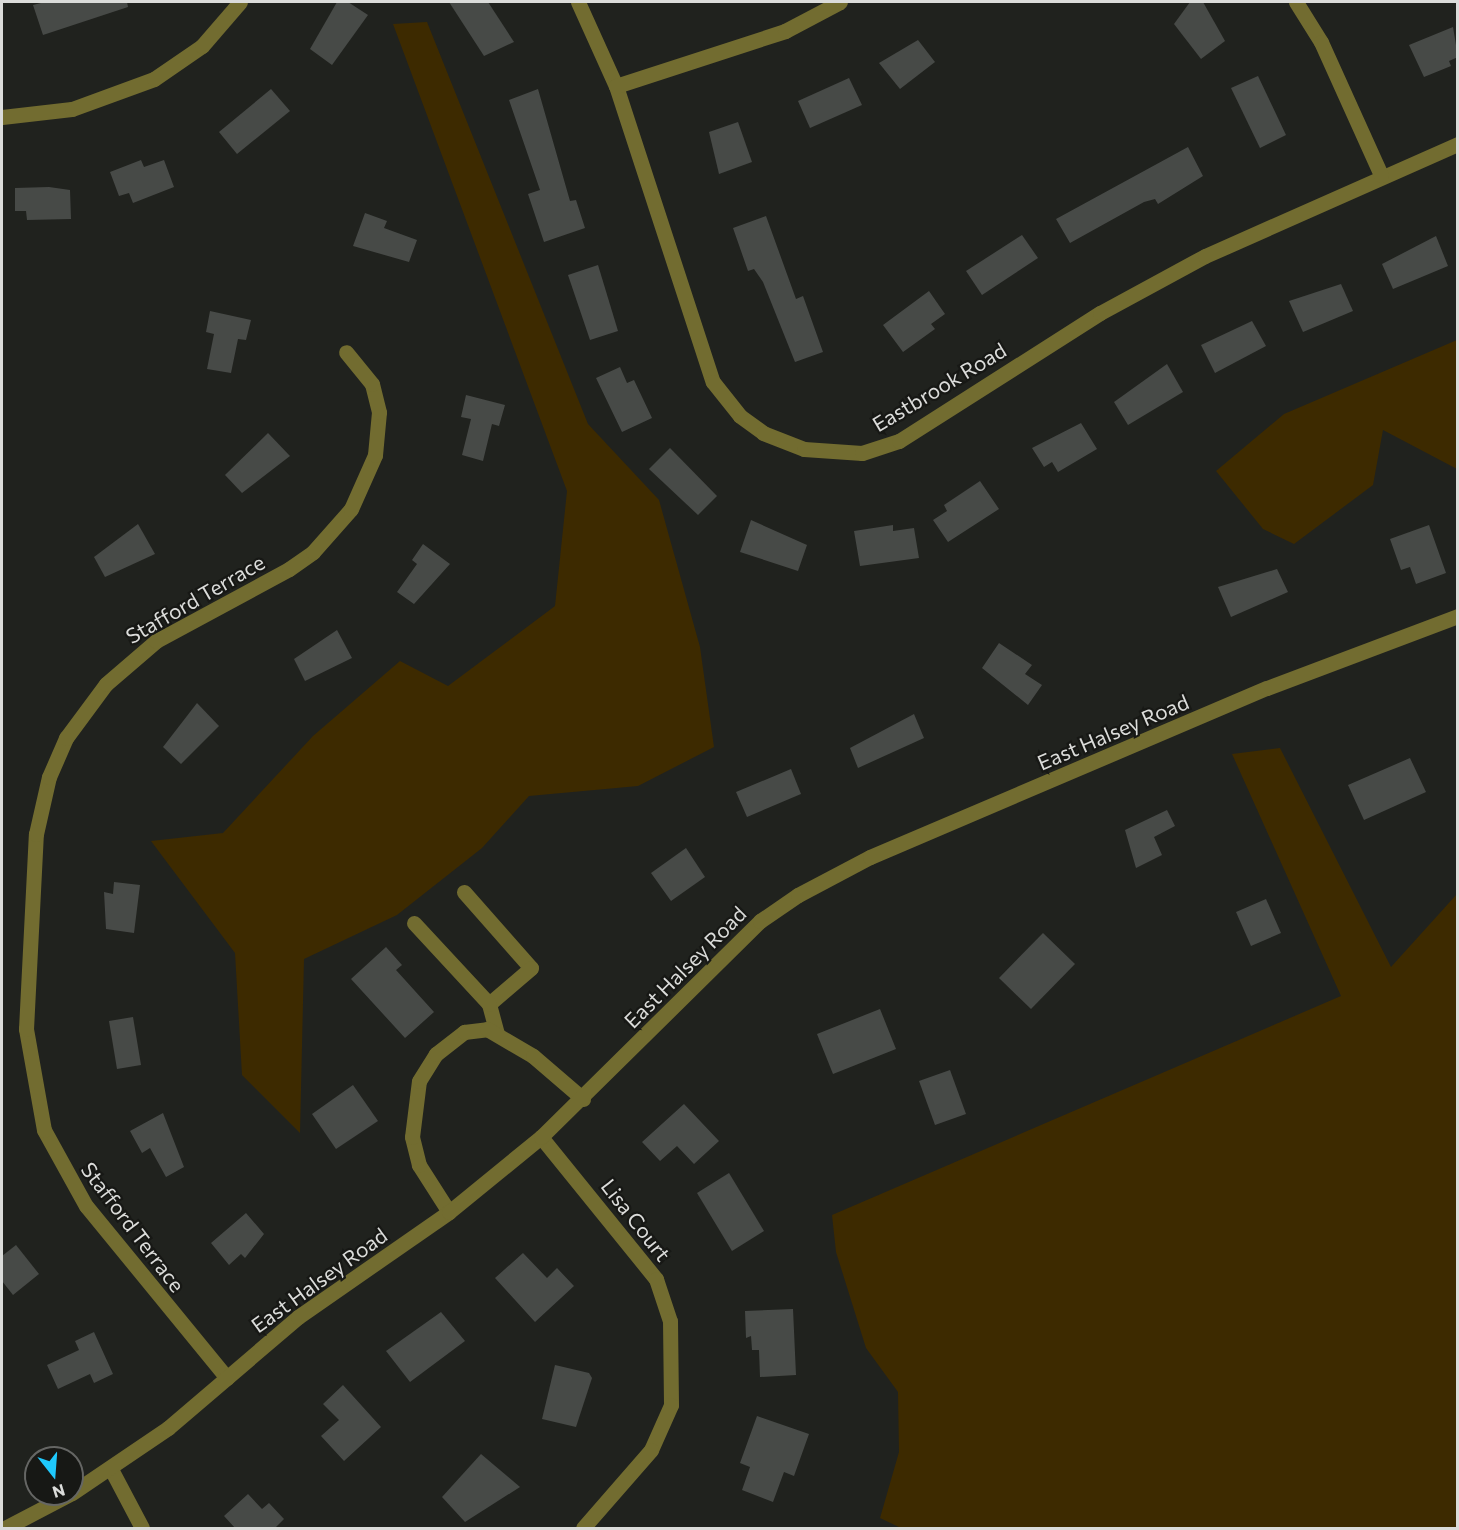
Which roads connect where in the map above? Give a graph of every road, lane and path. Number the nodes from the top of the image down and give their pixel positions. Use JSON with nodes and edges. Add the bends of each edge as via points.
{"nodes":[{"id":1,"x":240,"y":2,"type":"edge"},
{"id":2,"x":578,"y":2,"type":"edge"},
{"id":3,"x":840,"y":2,"type":"edge"},
{"id":4,"x":1296,"y":2,"type":"edge"},
{"id":5,"x":616,"y":86,"type":"junction"},
{"id":6,"x":2,"y":117,"type":"edge"},
{"id":7,"x":1458,"y":144,"type":"edge"},
{"id":8,"x":1381,"y":175,"type":"junction"},
{"id":9,"x":346,"y":352,"type":"dead end"},
{"id":10,"x":1458,"y":616,"type":"edge"},
{"id":11,"x":464,"y":892,"type":"dead end"},
{"id":12,"x":414,"y":923,"type":"dead end"},
{"id":13,"x":489,"y":1004,"type":"junction"},
{"id":14,"x":497,"y":1033,"type":"junction"},
{"id":15,"x":583,"y":1099,"type":"junction"},
{"id":16,"x":541,"y":1137,"type":"junction"},
{"id":17,"x":449,"y":1212,"type":"junction"},
{"id":18,"x":227,"y":1378,"type":"junction"},
{"id":19,"x":112,"y":1471,"type":"junction"},
{"id":20,"x":84,"y":1486,"type":"edge"},
{"id":21,"x":46,"y":1506,"type":"edge"},
{"id":22,"x":5,"y":1528,"type":"edge"},
{"id":23,"x":142,"y":1528,"type":"edge"},
{"id":24,"x":582,"y":1528,"type":"edge"}],
"edges":[{"from":1,"to":6,"type":"street","via":[[202,46],[154,79],[72,109]]},
{"from":2,"to":5,"type":"street","name":"Eastbrook Road"},
{"from":3,"to":5,"type":"street","via":[[784,31]]},
{"from":4,"to":8,"type":"street","via":[[1326,52]]},
{"from":5,"to":8,"type":"street","name":"Eastbrook Road","via":[[712,382],[740,416],[764,433],[833,454],[862,453],[899,441],[1100,313],[1205,256]]},
{"from":7,"to":8,"type":"street","name":"Eastbrook Road"},
{"from":9,"to":18,"type":"street","name":"Stafford Terrace","via":[[372,384],[380,412],[375,455],[351,508],[313,552],[289,570],[156,641],[106,684],[66,738],[49,777],[36,834],[26,1029],[44,1130],[86,1206]]},
{"from":10,"to":15,"type":"street","name":"East Halsey Road","via":[[1267,688],[870,857],[798,895],[760,921],[717,961]]},
{"from":11,"to":13,"type":"street","via":[[531,968]]},
{"from":12,"to":13,"type":"street"},
{"from":13,"to":14,"type":"street"},
{"from":14,"to":15,"type":"street","via":[[533,1056]]},
{"from":14,"to":17,"type":"street","via":[[464,1032],[436,1054],[419,1081],[412,1107],[419,1165]]},
{"from":15,"to":16,"type":"street","name":"East Halsey Road"},
{"from":16,"to":17,"type":"street","name":"East Halsey Road"},
{"from":16,"to":24,"type":"street","name":"Lisa Court","via":[[656,1279],[670,1320],[670,1405],[651,1450]]},
{"from":17,"to":18,"type":"street","name":"East Halsey Road","via":[[298,1317]]},
{"from":18,"to":19,"type":"street","name":"East Halsey Road"},
{"from":19,"to":20,"type":"street","name":"East Halsey Road"},
{"from":19,"to":23,"type":"street"},
{"from":21,"to":22,"type":"street","name":"East Halsey Road"}]}
